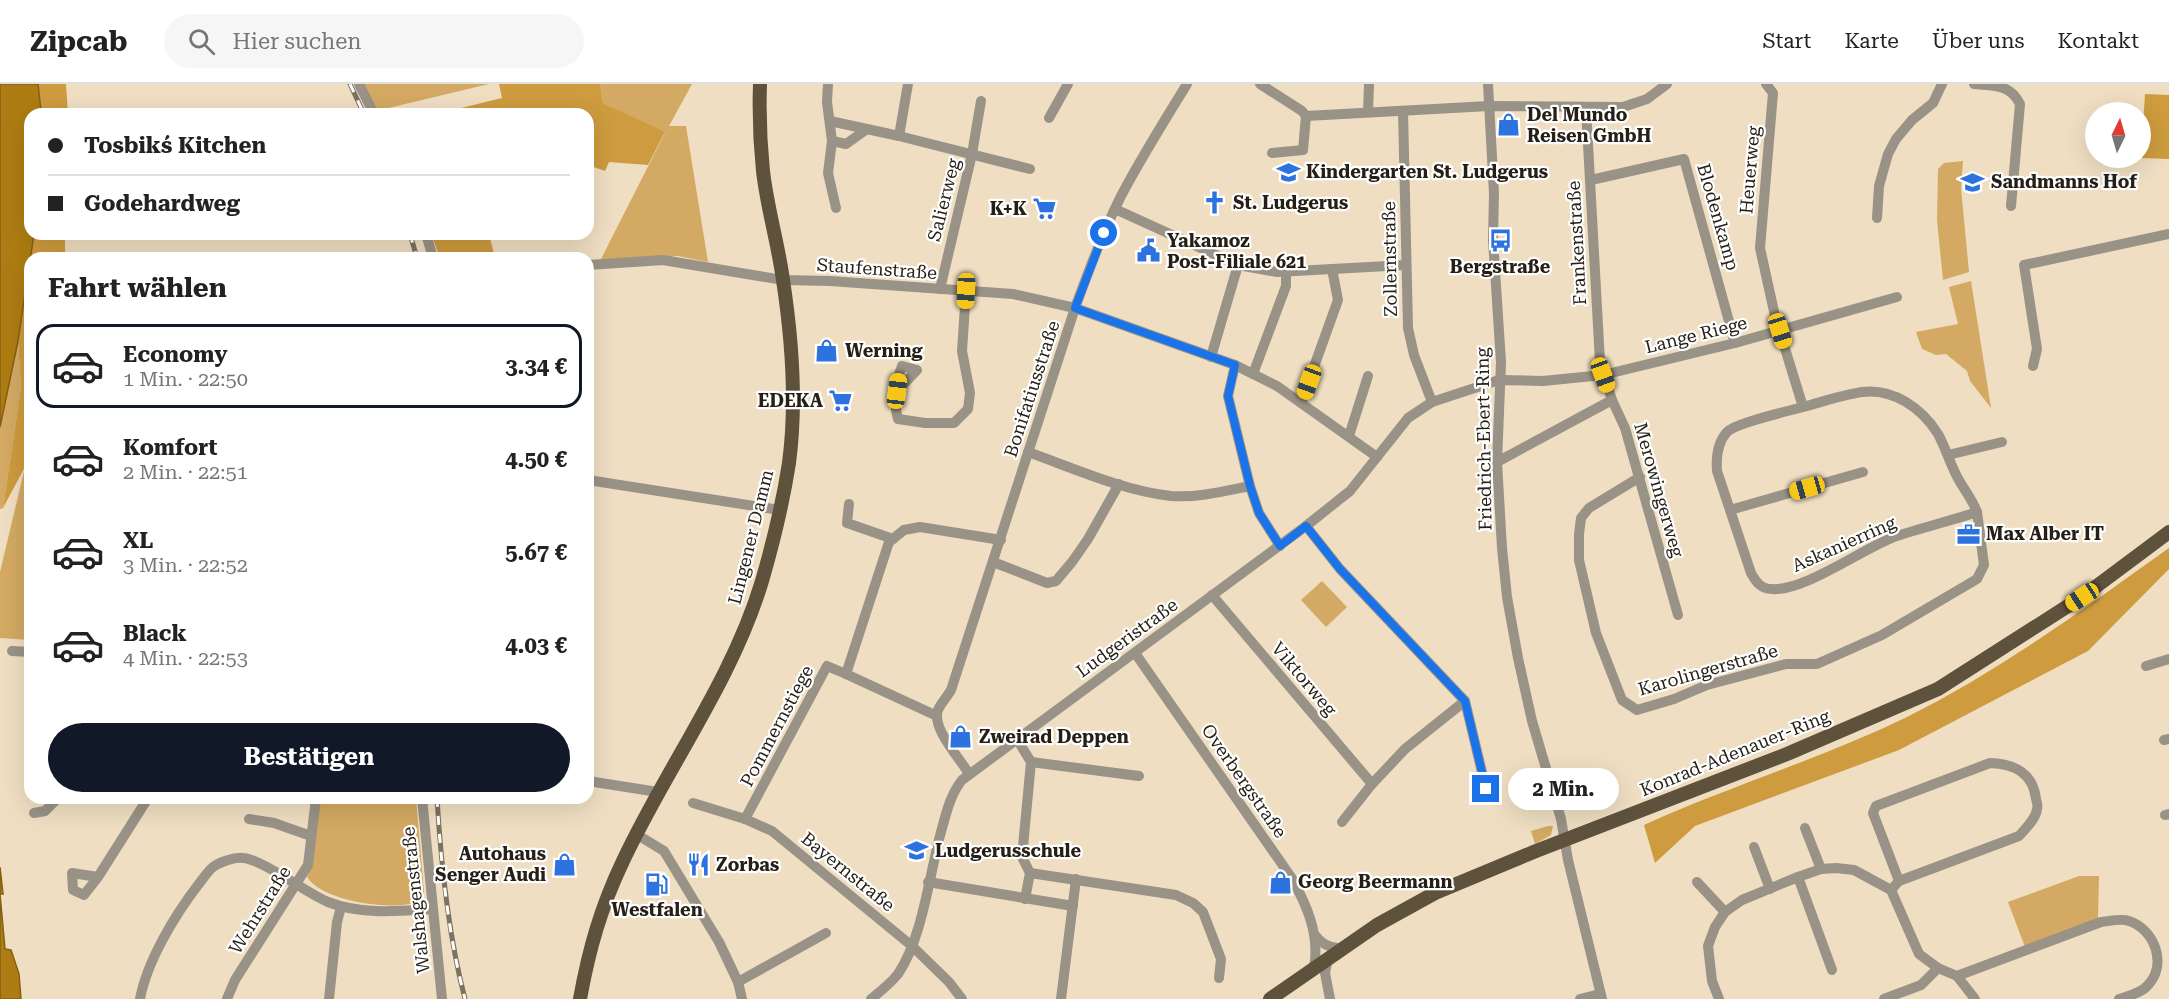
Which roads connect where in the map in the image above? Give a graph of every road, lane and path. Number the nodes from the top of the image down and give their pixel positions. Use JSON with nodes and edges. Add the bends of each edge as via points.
{"nodes":[{"id":1,"x":359,"y":84,"type":"edge"},
{"id":2,"x":760,"y":84,"type":"edge"},
{"id":3,"x":828,"y":84,"type":"edge"},
{"id":4,"x":908,"y":84,"type":"edge"},
{"id":5,"x":1068,"y":84,"type":"edge"},
{"id":6,"x":1187,"y":84,"type":"edge"},
{"id":7,"x":1260,"y":84,"type":"edge"},
{"id":8,"x":1369,"y":84,"type":"edge"},
{"id":9,"x":1488,"y":84,"type":"edge"},
{"id":10,"x":1667,"y":84,"type":"edge"},
{"id":11,"x":1766,"y":84,"type":"edge"},
{"id":12,"x":1942,"y":84,"type":"edge"},
{"id":13,"x":1974,"y":84,"type":"edge"},
{"id":14,"x":981,"y":101,"type":"dead end"},
{"id":15,"x":1489,"y":106,"type":"junction"},
{"id":16,"x":371,"y":108,"type":"edge"},
{"id":17,"x":1586,"y":108,"type":"junction"},
{"id":18,"x":1403,"y":111,"type":"junction"},
{"id":19,"x":1368,"y":112,"type":"junction"},
{"id":20,"x":1306,"y":116,"type":"junction"},
{"id":21,"x":1049,"y":117,"type":"dead end"},
{"id":22,"x":830,"y":121,"type":"junction"},
{"id":23,"x":867,"y":129,"type":"junction"},
{"id":24,"x":899,"y":136,"type":"junction"},
{"id":25,"x":832,"y":141,"type":"junction"},
{"id":26,"x":1272,"y":153,"type":"dead end"},
{"id":27,"x":972,"y":154,"type":"junction"},
{"id":28,"x":1030,"y":169,"type":"dead end"},
{"id":29,"x":1591,"y":180,"type":"junction"},
{"id":30,"x":2011,"y":206,"type":"dead end"},
{"id":31,"x":836,"y":208,"type":"dead end"},
{"id":32,"x":1115,"y":209,"type":"junction"},
{"id":33,"x":1877,"y":218,"type":"dead end"},
{"id":34,"x":2169,"y":234,"type":"edge"},
{"id":35,"x":594,"y":265,"type":"edge"},
{"id":36,"x":1239,"y":265,"type":"junction"},
{"id":37,"x":1406,"y":265,"type":"junction"},
{"id":38,"x":1332,"y":269,"type":"junction"},
{"id":39,"x":1286,"y":272,"type":"junction"},
{"id":40,"x":783,"y":280,"type":"junction"},
{"id":41,"x":940,"y":289,"type":"junction"},
{"id":42,"x":966,"y":291,"type":"junction"},
{"id":43,"x":1897,"y":297,"type":"dead end"},
{"id":44,"x":1075,"y":308,"type":"junction"},
{"id":45,"x":1780,"y":331,"type":"junction"},
{"id":46,"x":1735,"y":343,"type":"junction"},
{"id":47,"x":1211,"y":357,"type":"junction"},
{"id":48,"x":1235,"y":365,"type":"junction"},
{"id":49,"x":2033,"y":366,"type":"dead end"},
{"id":50,"x":1253,"y":374,"type":"junction"},
{"id":51,"x":1603,"y":375,"type":"junction"},
{"id":52,"x":1368,"y":376,"type":"dead end"},
{"id":53,"x":1499,"y":380,"type":"junction"},
{"id":54,"x":897,"y":391,"type":"dead end"},
{"id":55,"x":1612,"y":400,"type":"junction"},
{"id":56,"x":1432,"y":402,"type":"junction"},
{"id":57,"x":1301,"y":403,"type":"junction"},
{"id":58,"x":1803,"y":407,"type":"junction"},
{"id":59,"x":1348,"y":436,"type":"junction"},
{"id":60,"x":2002,"y":442,"type":"dead end"},
{"id":61,"x":1028,"y":452,"type":"junction"},
{"id":62,"x":1948,"y":455,"type":"junction"},
{"id":63,"x":1377,"y":457,"type":"junction"},
{"id":64,"x":1497,"y":462,"type":"junction"},
{"id":65,"x":1863,"y":472,"type":"dead end"},
{"id":66,"x":1640,"y":477,"type":"junction"},
{"id":67,"x":594,"y":481,"type":"edge"},
{"id":68,"x":1119,"y":483,"type":"junction"},
{"id":69,"x":1250,"y":486,"type":"junction"},
{"id":70,"x":849,"y":504,"type":"dead end"},
{"id":71,"x":780,"y":510,"type":"junction"},
{"id":72,"x":1730,"y":510,"type":"junction"},
{"id":73,"x":1977,"y":512,"type":"junction"},
{"id":74,"x":1306,"y":526,"type":"junction"},
{"id":75,"x":2169,"y":532,"type":"edge"},
{"id":76,"x":893,"y":539,"type":"junction"},
{"id":77,"x":1000,"y":540,"type":"junction"},
{"id":78,"x":1280,"y":546,"type":"junction"},
{"id":79,"x":993,"y":562,"type":"junction"},
{"id":80,"x":1212,"y":596,"type":"junction"},
{"id":81,"x":1678,"y":615,"type":"dead end"},
{"id":82,"x":12,"y":651,"type":"dead end"},
{"id":83,"x":24,"y":652,"type":"edge"},
{"id":84,"x":1135,"y":653,"type":"junction"},
{"id":85,"x":2169,"y":659,"type":"edge"},
{"id":86,"x":2146,"y":666,"type":"dead end"},
{"id":87,"x":846,"y":674,"type":"junction"},
{"id":88,"x":1465,"y":701,"type":"junction"},
{"id":89,"x":937,"y":716,"type":"junction"},
{"id":90,"x":1017,"y":739,"type":"junction"},
{"id":91,"x":1031,"y":762,"type":"junction"},
{"id":92,"x":969,"y":774,"type":"junction"},
{"id":93,"x":1139,"y":776,"type":"dead end"},
{"id":94,"x":594,"y":782,"type":"edge"},
{"id":95,"x":1372,"y":784,"type":"junction"},
{"id":96,"x":1486,"y":789,"type":"dead end"},
{"id":97,"x":658,"y":792,"type":"junction"},
{"id":98,"x":693,"y":803,"type":"dead end"},
{"id":99,"x":52,"y":804,"type":"edge"},
{"id":100,"x":144,"y":804,"type":"edge"},
{"id":101,"x":315,"y":804,"type":"edge"},
{"id":102,"x":423,"y":804,"type":"edge"},
{"id":103,"x":34,"y":813,"type":"dead end"},
{"id":104,"x":249,"y":819,"type":"dead end"},
{"id":105,"x":745,"y":819,"type":"junction"},
{"id":106,"x":1342,"y":822,"type":"dead end"},
{"id":107,"x":1805,"y":828,"type":"dead end"},
{"id":108,"x":636,"y":834,"type":"junction"},
{"id":109,"x":311,"y":836,"type":"junction"},
{"id":110,"x":1565,"y":840,"type":"junction"},
{"id":111,"x":1754,"y":847,"type":"dead end"},
{"id":112,"x":1821,"y":870,"type":"junction"},
{"id":113,"x":1030,"y":873,"type":"junction"},
{"id":114,"x":98,"y":877,"type":"dead end"},
{"id":115,"x":1798,"y":877,"type":"junction"},
{"id":116,"x":1076,"y":879,"type":"junction"},
{"id":117,"x":1899,"y":881,"type":"junction"},
{"id":118,"x":928,"y":882,"type":"junction"},
{"id":119,"x":1697,"y":882,"type":"dead end"},
{"id":120,"x":294,"y":885,"type":"junction"},
{"id":121,"x":1770,"y":889,"type":"junction"},
{"id":122,"x":1891,"y":890,"type":"junction"},
{"id":123,"x":1025,"y":899,"type":"junction"},
{"id":124,"x":1073,"y":906,"type":"junction"},
{"id":125,"x":341,"y":907,"type":"junction"},
{"id":126,"x":433,"y":909,"type":"junction"},
{"id":127,"x":1725,"y":912,"type":"junction"},
{"id":128,"x":826,"y":933,"type":"dead end"},
{"id":129,"x":1315,"y":935,"type":"junction"},
{"id":130,"x":912,"y":946,"type":"junction"},
{"id":131,"x":1342,"y":948,"type":"junction"},
{"id":132,"x":1328,"y":958,"type":"junction"},
{"id":133,"x":1938,"y":968,"type":"junction"},
{"id":134,"x":1832,"y":970,"type":"dead end"},
{"id":135,"x":1308,"y":971,"type":"junction"},
{"id":136,"x":1958,"y":976,"type":"junction"},
{"id":137,"x":1219,"y":978,"type":"dead end"},
{"id":138,"x":738,"y":982,"type":"junction"},
{"id":139,"x":1327,"y":985,"type":"junction"},
{"id":140,"x":1601,"y":996,"type":"edge"},
{"id":141,"x":140,"y":999,"type":"edge"},
{"id":142,"x":227,"y":999,"type":"edge"},
{"id":143,"x":329,"y":999,"type":"edge"},
{"id":144,"x":442,"y":999,"type":"edge"},
{"id":145,"x":580,"y":999,"type":"edge"},
{"id":146,"x":742,"y":999,"type":"edge"},
{"id":147,"x":871,"y":999,"type":"edge"},
{"id":148,"x":962,"y":999,"type":"edge"},
{"id":149,"x":1061,"y":999,"type":"edge"},
{"id":150,"x":1270,"y":999,"type":"edge"},
{"id":151,"x":1330,"y":999,"type":"edge"},
{"id":152,"x":1580,"y":999,"type":"edge"},
{"id":153,"x":1719,"y":999,"type":"edge"},
{"id":154,"x":1884,"y":999,"type":"edge"},
{"id":155,"x":1975,"y":999,"type":"edge"},
{"id":156,"x":2119,"y":999,"type":"edge"}],
"edges":[{"from":1,"to":16,"type":"street"},
{"from":2,"to":40,"type":"main road","name":"Lingener Damm","via":[[763,173]]},
{"from":3,"to":22,"type":"street"},
{"from":4,"to":24,"type":"street"},
{"from":5,"to":21,"type":"street"},
{"from":6,"to":32,"type":"street","name":"Bonifatiusstraße"},
{"from":7,"to":20,"type":"street"},
{"from":8,"to":19,"type":"street"},
{"from":9,"to":15,"type":"street","name":"Friedrich-Ebert-Ring"},
{"from":10,"to":17,"type":"street","via":[[1647,99],[1623,107]]},
{"from":11,"to":45,"type":"street","name":"Heuerweg","via":[[1773,93],[1760,248]]},
{"from":12,"to":33,"type":"street","via":[[1933,103],[1912,120],[1888,154],[1879,186]]},
{"from":13,"to":30,"type":"street","via":[[2006,87],[2020,104]]},
{"from":14,"to":27,"type":"street","name":"Salierweg"},
{"from":15,"to":17,"type":"street"},
{"from":15,"to":18,"type":"street"},
{"from":15,"to":53,"type":"street","name":"Friedrich-Ebert-Ring"},
{"from":17,"to":29,"type":"street","name":"Frankenstraße"},
{"from":18,"to":19,"type":"street"},
{"from":18,"to":37,"type":"street","name":"Zollernstraße"},
{"from":19,"to":20,"type":"street"},
{"from":20,"to":26,"type":"street","via":[[1303,150]]},
{"from":22,"to":23,"type":"street","name":"Salierweg"},
{"from":22,"to":25,"type":"street"},
{"from":23,"to":24,"type":"street","name":"Salierweg"},
{"from":23,"to":25,"type":"street","via":[[846,144]]},
{"from":24,"to":27,"type":"street","name":"Salierweg"},
{"from":25,"to":31,"type":"street","via":[[828,173]]},
{"from":27,"to":28,"type":"street","name":"Salierweg"},
{"from":27,"to":41,"type":"street","name":"Salierweg"},
{"from":29,"to":46,"type":"street","name":"Blodenkamp","via":[[1684,159]]},
{"from":29,"to":51,"type":"street","name":"Frankenstraße"},
{"from":32,"to":36,"type":"street"},
{"from":32,"to":44,"type":"street","name":"Bonifatiusstraße"},
{"from":34,"to":49,"type":"street","via":[[2024,265],[2037,349]]},
{"from":35,"to":40,"type":"street","name":"Staufenstraße","via":[[663,260]]},
{"from":36,"to":39,"type":"street"},
{"from":36,"to":47,"type":"street"},
{"from":37,"to":38,"type":"street"},
{"from":37,"to":56,"type":"street","name":"Zollernstraße","via":[[1408,328]]},
{"from":38,"to":39,"type":"street"},
{"from":38,"to":57,"type":"street","via":[[1338,300]]},
{"from":39,"to":50,"type":"street","via":[[1286,286]]},
{"from":40,"to":41,"type":"street","name":"Staufenstraße"},
{"from":40,"to":71,"type":"main road","name":"Lingener Damm","via":[[792,425]]},
{"from":41,"to":42,"type":"street","name":"Staufenstraße"},
{"from":42,"to":44,"type":"street","name":"Staufenstraße","via":[[1013,294]]},
{"from":42,"to":54,"type":"street","via":[[962,351],[970,393],[968,409],[954,423],[898,419]]},
{"from":43,"to":45,"type":"street","name":"Lange Riege"},
{"from":44,"to":47,"type":"street","name":"Staufenstraße"},
{"from":44,"to":61,"type":"street","name":"Bonifatiusstraße"},
{"from":45,"to":46,"type":"street","name":"Lange Riege"},
{"from":45,"to":58,"type":"street"},
{"from":46,"to":51,"type":"street","name":"Lange Riege"},
{"from":47,"to":48,"type":"street","name":"Staufenstraße"},
{"from":48,"to":50,"type":"street","name":"Staufenstraße"},
{"from":48,"to":69,"type":"street","via":[[1228,396]]},
{"from":50,"to":57,"type":"street","name":"Staufenstraße"},
{"from":51,"to":53,"type":"street","name":"Lange Riege","via":[[1543,381]]},
{"from":51,"to":55,"type":"street","name":"Merowingerweg"},
{"from":52,"to":59,"type":"street"},
{"from":53,"to":56,"type":"street","name":"Ludgeristraße"},
{"from":53,"to":64,"type":"street","name":"Friedrich-Ebert-Ring"},
{"from":55,"to":64,"type":"street"},
{"from":55,"to":66,"type":"street","name":"Merowingerweg","via":[[1623,420]]},
{"from":56,"to":63,"type":"street","name":"Ludgeristraße","via":[[1408,418]]},
{"from":57,"to":59,"type":"street","name":"Staufenstraße"},
{"from":58,"to":62,"type":"street","name":"Askanierring","via":[[1861,393],[1888,393],[1905,400],[1927,420]]},
{"from":58,"to":72,"type":"street","name":"Askanierring","via":[[1728,431],[1715,455]]},
{"from":59,"to":63,"type":"street","name":"Staufenstraße"},
{"from":60,"to":62,"type":"street"},
{"from":61,"to":68,"type":"street"},
{"from":61,"to":77,"type":"street","name":"Bonifatiusstraße"},
{"from":62,"to":73,"type":"street","name":"Askanierring"},
{"from":63,"to":74,"type":"street","name":"Ludgeristraße","via":[[1350,491]]},
{"from":64,"to":110,"type":"street","name":"Friedrich-Ebert-Ring","via":[[1503,563],[1518,658]]},
{"from":65,"to":72,"type":"street"},
{"from":66,"to":73,"type":"street","name":"Karolingerstraße","via":[[1588,508],[1581,518],[1579,534],[1579,561],[1596,633],[1622,700],[1638,710],[1707,685],[1786,664],[1817,663],[1882,635],[1977,579],[1984,565]]},
{"from":66,"to":81,"type":"street","name":"Merowingerweg"},
{"from":67,"to":71,"type":"street"},
{"from":68,"to":69,"type":"street","via":[[1172,496]]},
{"from":68,"to":79,"type":"street","via":[[1088,539],[1056,581],[1047,583]]},
{"from":69,"to":78,"type":"street","via":[[1259,513]]},
{"from":70,"to":76,"type":"street","via":[[847,523]]},
{"from":71,"to":97,"type":"main road","name":"Lingener Damm","via":[[762,581],[741,639]]},
{"from":72,"to":73,"type":"street","name":"Askanierring","via":[[1751,573],[1756,582],[1773,590],[1825,572],[1892,538]]},
{"from":74,"to":78,"type":"street","name":"Ludgeristraße"},
{"from":74,"to":88,"type":"street","via":[[1340,569]]},
{"from":75,"to":110,"type":"main road","name":"Konrad-Adenauer-Ring","via":[[2082,597],[1938,689],[1787,754]]},
{"from":76,"to":77,"type":"street","via":[[920,527]]},
{"from":76,"to":87,"type":"street","via":[[882,560]]},
{"from":77,"to":79,"type":"street","name":"Bonifatiusstraße"},
{"from":78,"to":80,"type":"street","name":"Ludgeristraße"},
{"from":79,"to":89,"type":"street","name":"Bonifatiusstraße","via":[[951,690]]},
{"from":80,"to":84,"type":"street","name":"Ludgeristraße"},
{"from":80,"to":95,"type":"street","name":"Viktorweg"},
{"from":82,"to":83,"type":"street"},
{"from":84,"to":90,"type":"street","name":"Ludgeristraße"},
{"from":84,"to":129,"type":"street","name":"Overbergstraße","via":[[1291,877],[1303,898]]},
{"from":85,"to":86,"type":"street"},
{"from":87,"to":89,"type":"street"},
{"from":87,"to":105,"type":"street","name":"Pommernstiege","via":[[827,666]]},
{"from":88,"to":95,"type":"street","via":[[1405,749]]},
{"from":88,"to":96,"type":"street"},
{"from":89,"to":92,"type":"street","via":[[938,727]]},
{"from":90,"to":91,"type":"street"},
{"from":90,"to":92,"type":"street","name":"Ludgeristraße"},
{"from":91,"to":93,"type":"street"},
{"from":91,"to":113,"type":"street","via":[[1022,857]]},
{"from":92,"to":118,"type":"street","name":"Ludgeristraße","via":[[956,788],[950,803]]},
{"from":94,"to":97,"type":"street"},
{"from":95,"to":106,"type":"street"},
{"from":97,"to":108,"type":"main road","name":"Lingener Damm"},
{"from":98,"to":105,"type":"street","name":"Bayernstraße"},
{"from":99,"to":103,"type":"street","via":[[45,811]]},
{"from":100,"to":114,"type":"street"},
{"from":101,"to":109,"type":"street","name":"Wehrstraße"},
{"from":102,"to":126,"type":"street","name":"Walshagenstraße"},
{"from":104,"to":109,"type":"street"},
{"from":105,"to":130,"type":"street","name":"Bayernstraße","via":[[772,831]]},
{"from":107,"to":112,"type":"street"},
{"from":108,"to":138,"type":"street","via":[[664,851],[719,942]]},
{"from":108,"to":145,"type":"main road","name":"Lingener Damm","via":[[605,901],[589,950]]},
{"from":109,"to":120,"type":"street","name":"Wehrstraße","via":[[308,865]]},
{"from":110,"to":131,"type":"main road","name":"Konrad-Adenauer-Ring","via":[[1435,893]]},
{"from":110,"to":140,"type":"street","name":"Friedrich-Ebert-Ring"},
{"from":111,"to":121,"type":"street"},
{"from":112,"to":115,"type":"street"},
{"from":112,"to":122,"type":"street","via":[[1854,870]]},
{"from":113,"to":116,"type":"street"},
{"from":113,"to":123,"type":"street"},
{"from":115,"to":121,"type":"street"},
{"from":115,"to":134,"type":"street"},
{"from":116,"to":124,"type":"street"},
{"from":116,"to":137,"type":"street","via":[[1176,895],[1193,903],[1203,912],[1221,959]]},
{"from":117,"to":117,"type":"street","via":[[2019,836],[2037,809],[2035,788],[2023,771],[2006,763],[1990,763],[1876,806],[1874,813]]},
{"from":117,"to":122,"type":"street"},
{"from":118,"to":123,"type":"street"},
{"from":118,"to":130,"type":"street","name":"Ludgeristraße"},
{"from":119,"to":127,"type":"street"},
{"from":120,"to":125,"type":"street"},
{"from":120,"to":141,"type":"street","via":[[258,862],[243,858],[223,861],[211,868],[183,906],[154,960]]},
{"from":120,"to":142,"type":"street","name":"Wehrstraße"},
{"from":121,"to":127,"type":"street"},
{"from":122,"to":133,"type":"street","via":[[1918,954]]},
{"from":123,"to":124,"type":"street"},
{"from":124,"to":149,"type":"street"},
{"from":125,"to":126,"type":"street","via":[[388,912]]},
{"from":125,"to":143,"type":"street"},
{"from":126,"to":144,"type":"street","name":"Walshagenstraße"},
{"from":127,"to":153,"type":"street","via":[[1708,946],[1712,981]]},
{"from":128,"to":138,"type":"street"},
{"from":129,"to":131,"type":"street","via":[[1329,946]]},
{"from":129,"to":135,"type":"street","name":"Overbergstraße","via":[[1316,954]]},
{"from":130,"to":147,"type":"street","name":"Ludgeristraße","via":[[897,975]]},
{"from":130,"to":148,"type":"street","name":"Bayernstraße"},
{"from":131,"to":132,"type":"main road","name":"Konrad-Adenauer-Ring"},
{"from":132,"to":135,"type":"main road","name":"Konrad-Adenauer-Ring"},
{"from":132,"to":139,"type":"street"},
{"from":133,"to":136,"type":"street"},
{"from":133,"to":154,"type":"street","via":[[1921,985]]},
{"from":135,"to":139,"type":"street"},
{"from":135,"to":150,"type":"main road","name":"Konrad-Adenauer-Ring"},
{"from":136,"to":155,"type":"street"},
{"from":136,"to":156,"type":"street","via":[[2101,922],[2127,920],[2142,927],[2151,938],[2156,971],[2148,986]]},
{"from":138,"to":146,"type":"street"},
{"from":139,"to":151,"type":"street"},
{"from":140,"to":152,"type":"street"}]}
